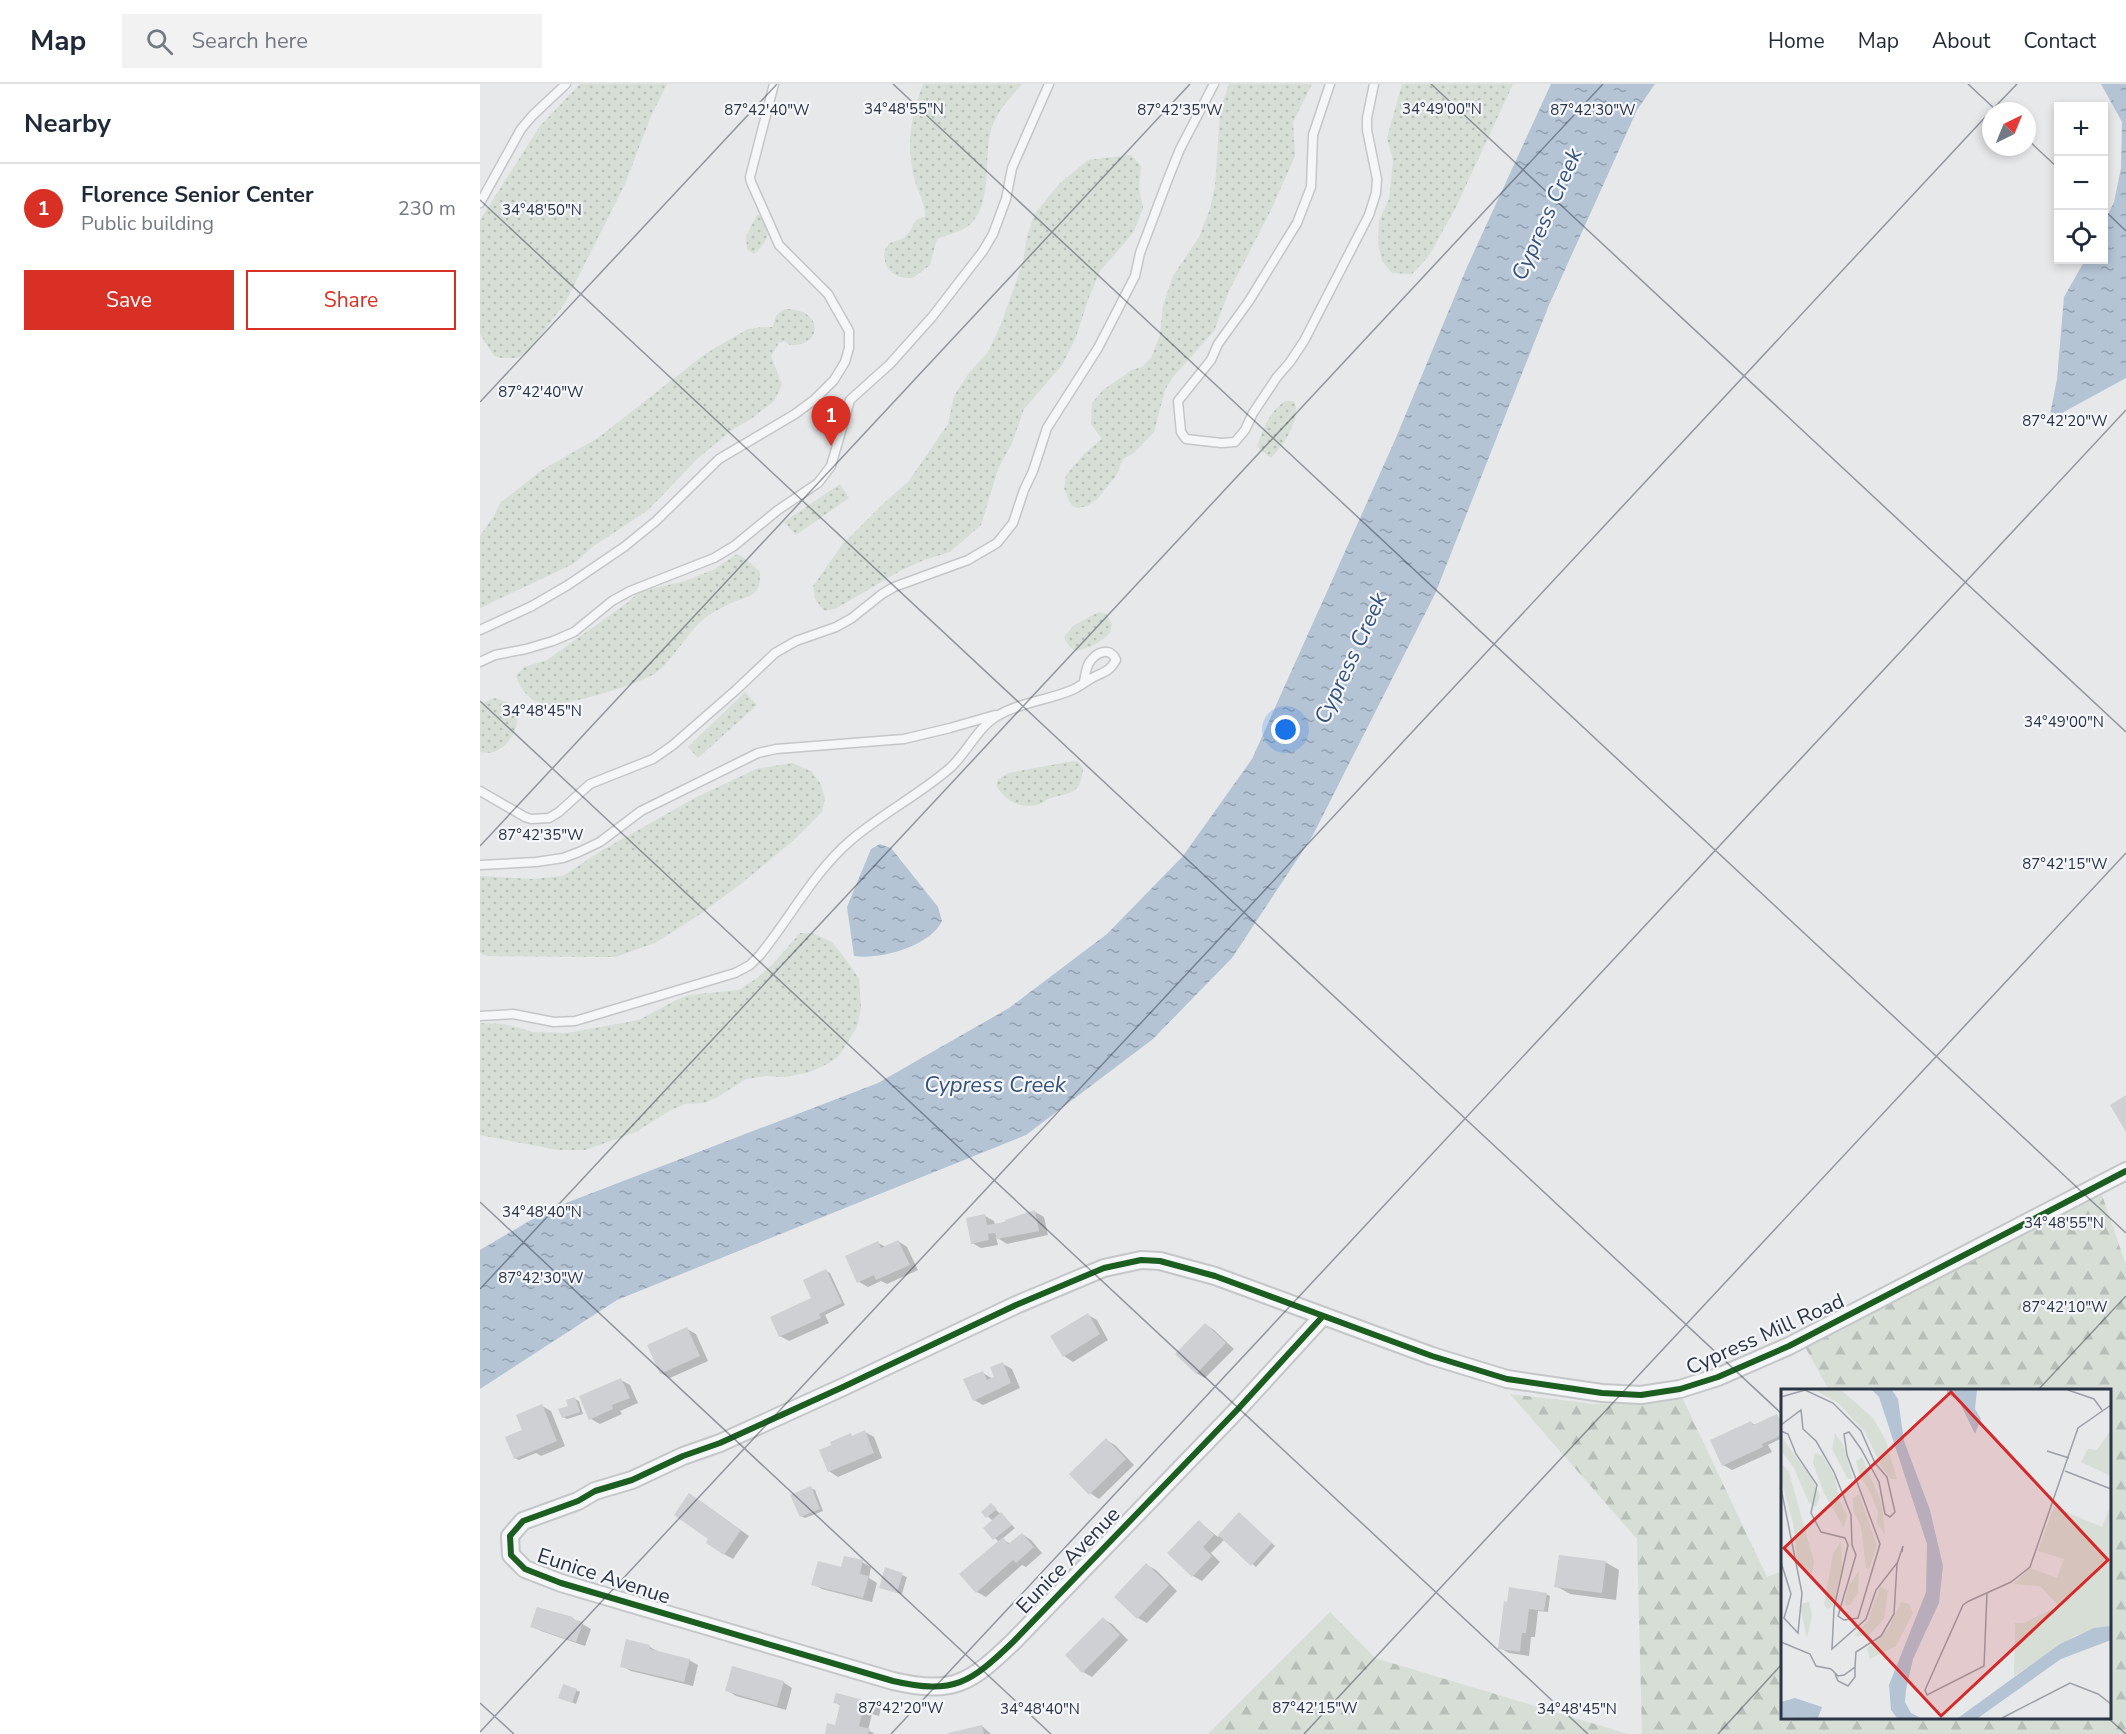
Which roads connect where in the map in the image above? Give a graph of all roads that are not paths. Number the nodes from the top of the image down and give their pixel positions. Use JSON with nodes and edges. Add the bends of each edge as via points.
{"nodes":[{"id":1,"x":566,"y":84,"type":"edge"},
{"id":2,"x":774,"y":84,"type":"edge"},
{"id":3,"x":1049,"y":84,"type":"edge"},
{"id":4,"x":1214,"y":84,"type":"edge"},
{"id":5,"x":1330,"y":84,"type":"edge"},
{"id":6,"x":1374,"y":84,"type":"edge"},
{"id":7,"x":480,"y":203,"type":"edge"},
{"id":8,"x":480,"y":630,"type":"edge"},
{"id":9,"x":480,"y":662,"type":"edge"},
{"id":10,"x":1084,"y":682,"type":"dead end"},
{"id":11,"x":1001,"y":713,"type":"junction"},
{"id":12,"x":480,"y":791,"type":"edge"},
{"id":13,"x":480,"y":865,"type":"edge"},
{"id":14,"x":480,"y":1016,"type":"edge"},
{"id":15,"x":2126,"y":1171,"type":"edge"},
{"id":16,"x":1323,"y":1316,"type":"junction"}],
"edges":[{"from":1,"to":7,"type":"lane","via":[[521,129]]},
{"from":2,"to":8,"type":"lane","via":[[751,183],[779,245],[820,286],[844,319],[849,331],[845,362],[814,400],[719,459],[624,547],[541,601]]},
{"from":3,"to":9,"type":"lane","via":[[1012,168],[993,234],[932,317],[890,364],[850,400],[831,466],[818,483],[714,558],[630,591],[574,632]]},
{"from":4,"to":12,"type":"lane","via":[[1180,149],[1135,276],[1098,348],[1047,428],[1013,523],[997,543],[968,560],[894,587],[836,627],[775,653],[673,745],[653,759],[590,784],[549,818],[525,817]]},
{"from":5,"to":6,"type":"lane","via":[[1313,135],[1307,200],[1249,301],[1179,401],[1181,432],[1186,439],[1235,442],[1318,316],[1373,204],[1377,172],[1366,118]]},
{"from":10,"to":11,"type":"lane"},
{"from":11,"to":13,"type":"lane","via":[[904,739],[758,753],[641,811],[600,842],[579,852],[536,862]]},
{"from":11,"to":14,"type":"lane","via":[[949,769],[849,842],[750,965],[728,976],[575,1021],[554,1022],[513,1014]]},
{"from":15,"to":16,"type":"street","name":"Cypress Mill Road","via":[[1824,1329],[1718,1377],[1680,1389],[1641,1395],[1602,1393],[1507,1379]]},
{"from":16,"to":16,"type":"street","name":"Eunice Avenue","via":[[1215,1276],[1160,1261],[1141,1260],[1104,1268],[720,1443],[523,1521],[510,1536],[511,1556],[525,1569],[561,1584],[893,1681],[931,1688],[950,1686],[984,1669],[1012,1642]]}]}
